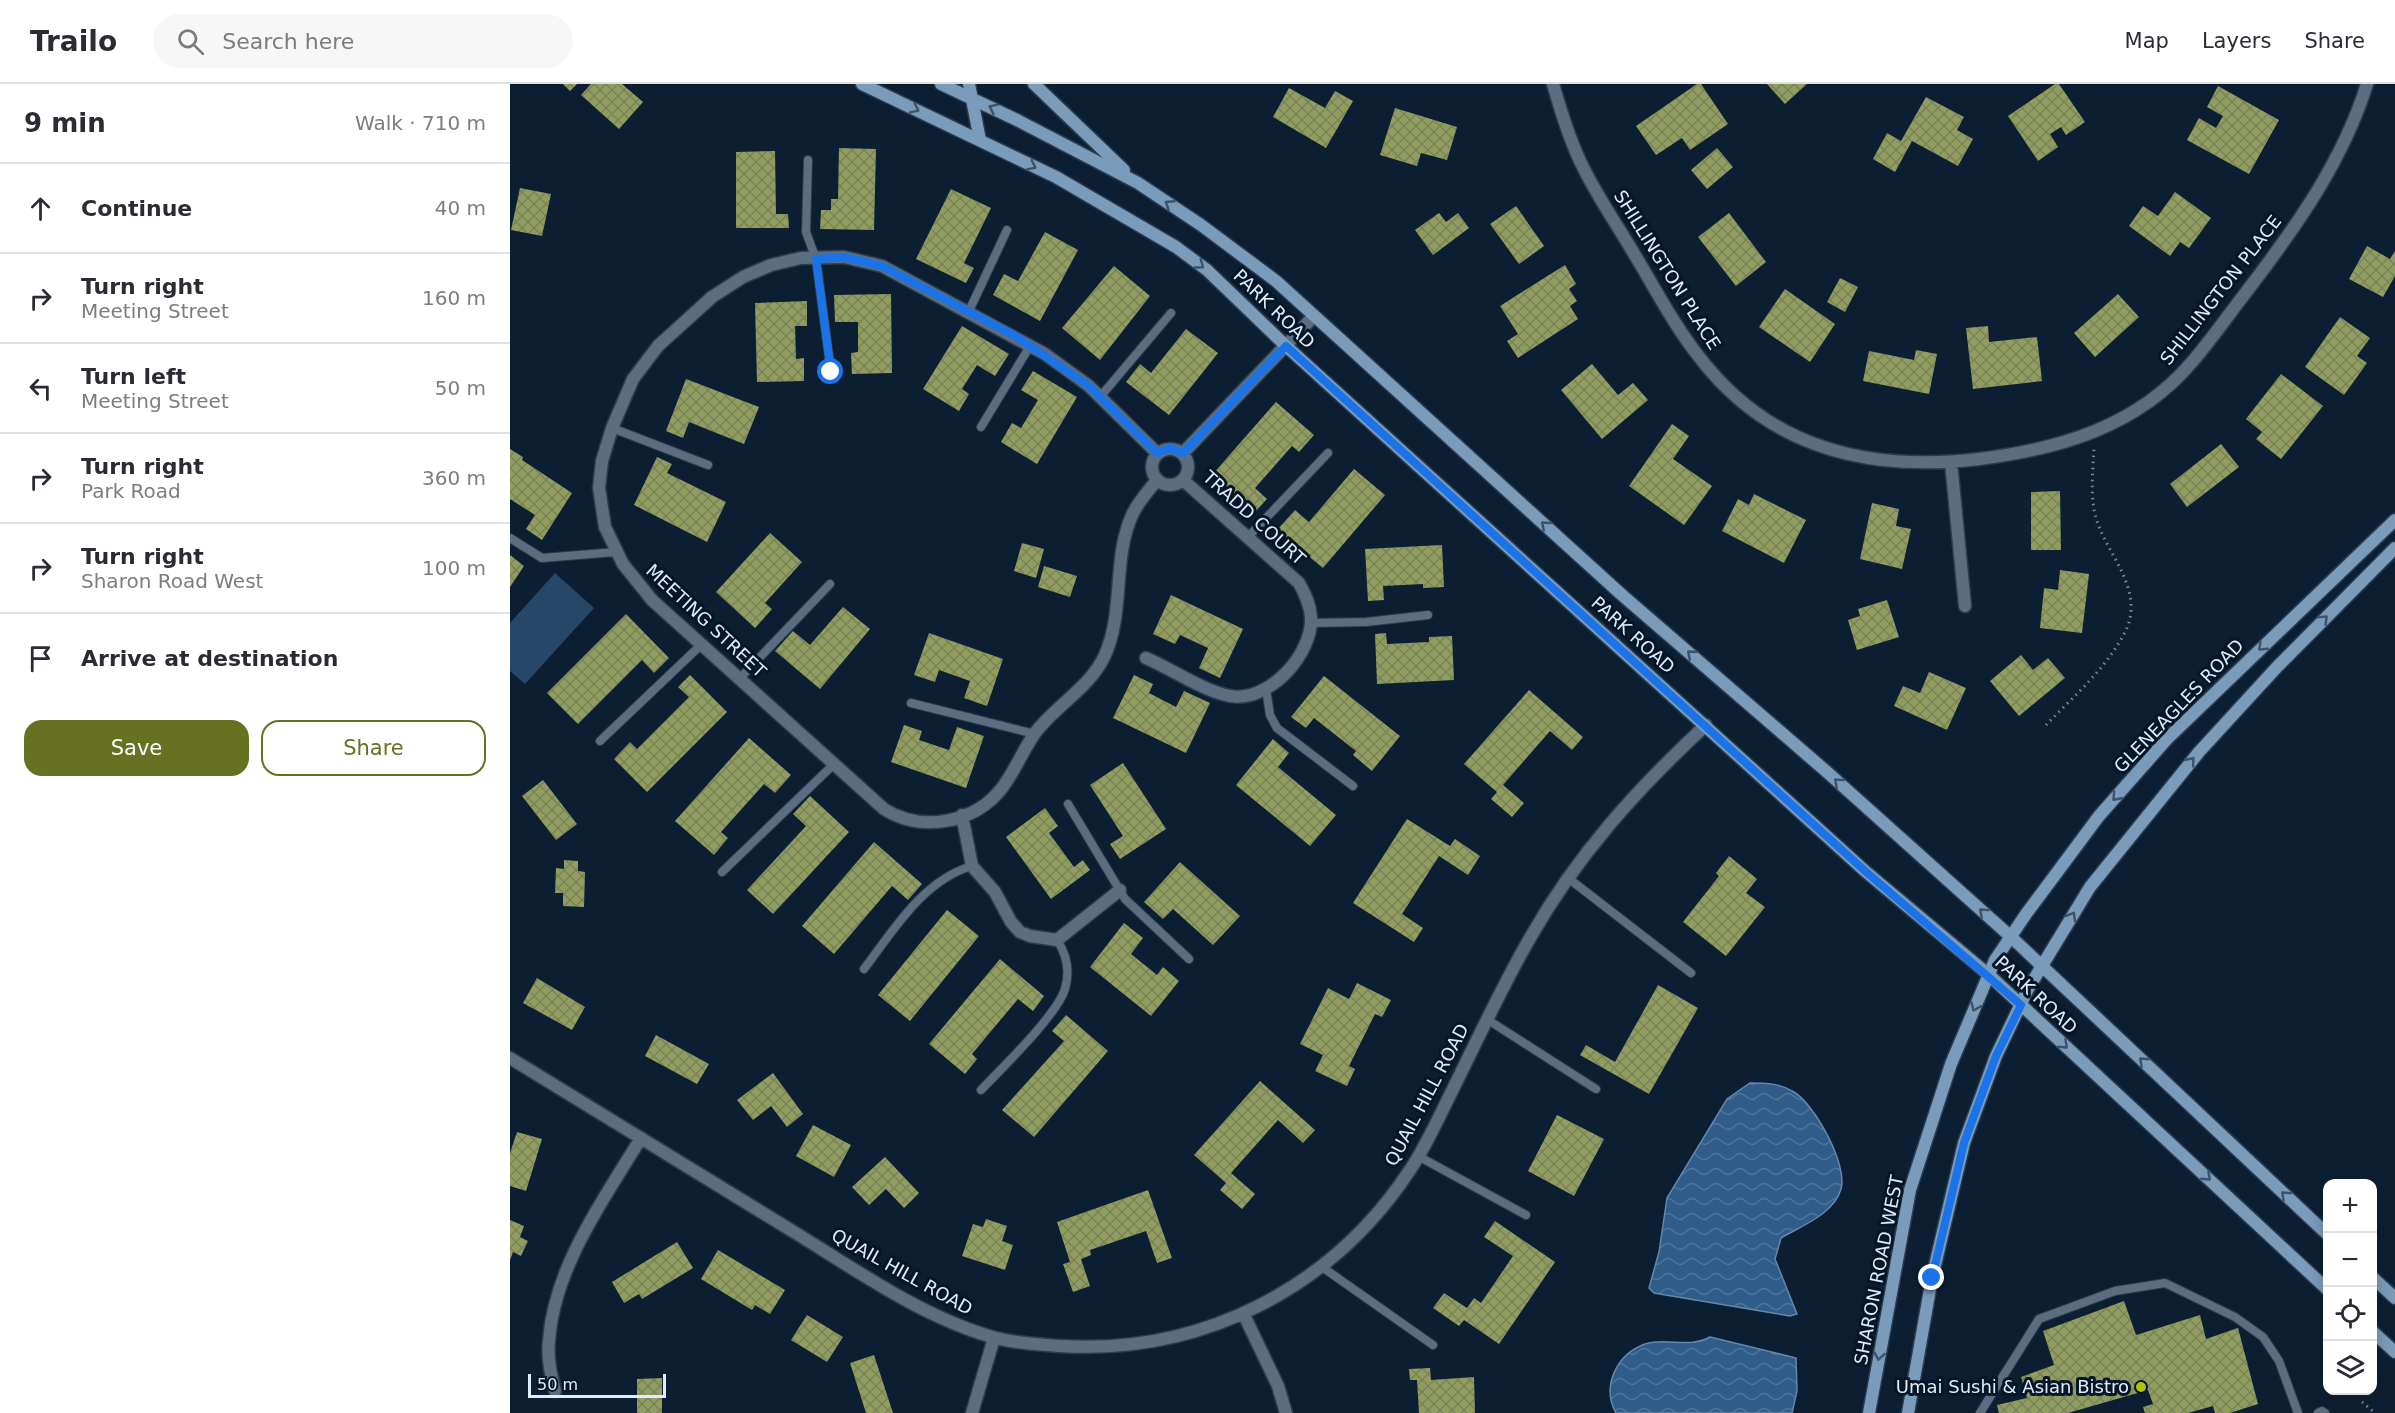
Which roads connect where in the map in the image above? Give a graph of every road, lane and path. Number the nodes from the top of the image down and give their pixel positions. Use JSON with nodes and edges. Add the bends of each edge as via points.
{"nodes":[{"id":1,"x":862,"y":84,"type":"edge"},
{"id":2,"x":941,"y":84,"type":"edge"},
{"id":3,"x":969,"y":84,"type":"edge"},
{"id":4,"x":1034,"y":84,"type":"edge"},
{"id":5,"x":1553,"y":84,"type":"edge"},
{"id":6,"x":2367,"y":84,"type":"edge"},
{"id":7,"x":971,"y":98,"type":"junction"},
{"id":8,"x":980,"y":140,"type":"junction"},
{"id":9,"x":808,"y":160,"type":"dead end"},
{"id":10,"x":1138,"y":183,"type":"junction"},
{"id":11,"x":1007,"y":230,"type":"dead end"},
{"id":12,"x":816,"y":259,"type":"junction"},
{"id":13,"x":969,"y":311,"type":"junction"},
{"id":14,"x":1171,"y":313,"type":"dead end"},
{"id":15,"x":1314,"y":316,"type":"junction"},
{"id":16,"x":1030,"y":346,"type":"junction"},
{"id":17,"x":1286,"y":346,"type":"junction"},
{"id":18,"x":831,"y":372,"type":"dead end"},
{"id":19,"x":1100,"y":397,"type":"junction"},
{"id":20,"x":981,"y":426,"type":"dead end"},
{"id":21,"x":612,"y":428,"type":"junction"},
{"id":22,"x":2095,"y":433,"type":"junction"},
{"id":23,"x":1157,"y":453,"type":"junction"},
{"id":24,"x":1183,"y":453,"type":"junction"},
{"id":25,"x":1328,"y":453,"type":"dead end"},
{"id":26,"x":1951,"y":462,"type":"junction"},
{"id":27,"x":708,"y":465,"type":"dead end"},
{"id":28,"x":1157,"y":480,"type":"junction"},
{"id":29,"x":1183,"y":480,"type":"junction"},
{"id":30,"x":2395,"y":520,"type":"edge"},
{"id":31,"x":1248,"y":537,"type":"junction"},
{"id":32,"x":510,"y":538,"type":"edge"},
{"id":33,"x":2395,"y":548,"type":"edge"},
{"id":34,"x":616,"y":552,"type":"junction"},
{"id":35,"x":830,"y":584,"type":"dead end"},
{"id":36,"x":1965,"y":606,"type":"dead end"},
{"id":37,"x":1428,"y":615,"type":"dead end"},
{"id":38,"x":1311,"y":623,"type":"junction"},
{"id":39,"x":702,"y":644,"type":"junction"},
{"id":40,"x":1146,"y":658,"type":"dead end"},
{"id":41,"x":740,"y":678,"type":"junction"},
{"id":42,"x":1266,"y":690,"type":"junction"},
{"id":43,"x":911,"y":703,"type":"dead end"},
{"id":44,"x":1706,"y":725,"type":"junction"},
{"id":45,"x":2046,"y":725,"type":"dead end"},
{"id":46,"x":1035,"y":734,"type":"junction"},
{"id":47,"x":600,"y":741,"type":"dead end"},
{"id":48,"x":834,"y":764,"type":"junction"},
{"id":49,"x":1353,"y":786,"type":"dead end"},
{"id":50,"x":1068,"y":804,"type":"dead end"},
{"id":51,"x":962,"y":815,"type":"junction"},
{"id":52,"x":972,"y":866,"type":"junction"},
{"id":53,"x":722,"y":872,"type":"dead end"},
{"id":54,"x":1568,"y":878,"type":"junction"},
{"id":55,"x":1120,"y":890,"type":"junction"},
{"id":56,"x":2010,"y":936,"type":"junction"},
{"id":57,"x":1058,"y":940,"type":"junction"},
{"id":58,"x":1189,"y":959,"type":"dead end"},
{"id":59,"x":2042,"y":966,"type":"junction"},
{"id":60,"x":864,"y":969,"type":"dead end"},
{"id":61,"x":1691,"y":973,"type":"dead end"},
{"id":62,"x":1989,"y":975,"type":"junction"},
{"id":63,"x":2021,"y":1005,"type":"junction"},
{"id":64,"x":1488,"y":1020,"type":"junction"},
{"id":65,"x":510,"y":1058,"type":"edge"},
{"id":66,"x":1596,"y":1089,"type":"dead end"},
{"id":67,"x":981,"y":1090,"type":"dead end"},
{"id":68,"x":640,"y":1138,"type":"junction"},
{"id":69,"x":1418,"y":1156,"type":"junction"},
{"id":70,"x":1526,"y":1215,"type":"dead end"},
{"id":71,"x":2326,"y":1233,"type":"edge"},
{"id":72,"x":1322,"y":1268,"type":"junction"},
{"id":73,"x":2377,"y":1281,"type":"edge"},
{"id":74,"x":2325,"y":1287,"type":"edge"},
{"id":75,"x":2395,"y":1298,"type":"edge"},
{"id":76,"x":1244,"y":1315,"type":"junction"},
{"id":77,"x":2377,"y":1335,"type":"edge"},
{"id":78,"x":994,"y":1338,"type":"junction"},
{"id":79,"x":1433,"y":1345,"type":"dead end"},
{"id":80,"x":2395,"y":1352,"type":"edge"},
{"id":81,"x":555,"y":1390,"type":"dead end"},
{"id":82,"x":2362,"y":1402,"type":"dead end"},
{"id":83,"x":972,"y":1413,"type":"edge"},
{"id":84,"x":1286,"y":1413,"type":"edge"},
{"id":85,"x":1869,"y":1413,"type":"edge"},
{"id":86,"x":1908,"y":1413,"type":"edge"},
{"id":87,"x":1980,"y":1413,"type":"edge"},
{"id":88,"x":2298,"y":1413,"type":"edge"},
{"id":89,"x":2318,"y":1413,"type":"edge"},
{"id":90,"x":2325,"y":1413,"type":"edge"},
{"id":91,"x":2375,"y":1413,"type":"edge"}],
"edges":[{"from":1,"to":8,"type":"main road","name":"PARK ROAD","one_way":true},
{"from":2,"to":7,"type":"main road","name":"PARK ROAD"},
{"from":3,"to":7,"type":"main road"},
{"from":4,"to":10,"type":"main road"},
{"from":5,"to":26,"type":"street","name":"SHILLINGTON PLACE","via":[[1582,166],[1675,323],[1727,389],[1780,429],[1829,451],[1907,464]]},
{"from":6,"to":22,"type":"street","name":"SHILLINGTON PLACE","via":[[2324,181],[2291,234],[2199,354],[2152,400]]},
{"from":7,"to":8,"type":"main road"},
{"from":10,"to":7,"type":"main road","name":"PARK ROAD","one_way":true},
{"from":8,"to":17,"type":"main road","name":"PARK ROAD","one_way":true,"via":[[1056,177],[1176,247],[1207,270]]},
{"from":9,"to":12,"type":"lane","via":[[806,232]]},
{"from":15,"to":10,"type":"main road","name":"PARK ROAD","one_way":true,"via":[[1233,248]]},
{"from":11,"to":13,"type":"lane"},
{"from":12,"to":13,"type":"street","name":"MEETING STREET","via":[[844,257],[882,266]]},
{"from":12,"to":18,"type":"lane"},
{"from":12,"to":21,"type":"street","name":"MEETING STREET","via":[[771,265],[742,277],[712,297],[648,356],[633,379]]},
{"from":13,"to":16,"type":"street","name":"MEETING STREET"},
{"from":14,"to":19,"type":"lane"},
{"from":15,"to":17,"type":"street"},
{"from":56,"to":15,"type":"main road","name":"PARK ROAD","one_way":true,"via":[[1622,595]]},
{"from":16,"to":19,"type":"street","name":"MEETING STREET"},
{"from":16,"to":20,"type":"lane"},
{"from":17,"to":24,"type":"street"},
{"from":17,"to":44,"type":"main road","name":"PARK ROAD"},
{"from":19,"to":23,"type":"street","name":"MEETING STREET"},
{"from":21,"to":27,"type":"lane"},
{"from":21,"to":34,"type":"street","name":"MEETING STREET","via":[[599,488],[605,527]]},
{"from":22,"to":26,"type":"street","name":"SHILLINGTON PLACE","via":[[2023,454]]},
{"from":22,"to":45,"type":"path","via":[[2092,494],[2097,523],[2128,583],[2127,629],[2105,662]]},
{"from":23,"to":24,"type":"street","via":[[1170,448]]},
{"from":23,"to":28,"type":"street","via":[[1151,466]]},
{"from":24,"to":29,"type":"street","via":[[1188,466]]},
{"from":25,"to":31,"type":"lane"},
{"from":26,"to":36,"type":"street"},
{"from":28,"to":29,"type":"street","via":[[1170,485]]},
{"from":28,"to":46,"type":"street","name":"MEETING STREET","via":[[1133,513],[1125,534],[1116,623],[1104,658],[1090,678]]},
{"from":29,"to":31,"type":"street","name":"TRADD COURT"},
{"from":30,"to":56,"type":"main road","name":"GLENEAGLES ROAD","one_way":true,"via":[[2168,739],[2099,816]]},
{"from":31,"to":38,"type":"street","name":"TRADD COURT","via":[[1299,583],[1308,599]]},
{"from":32,"to":34,"type":"lane","via":[[542,558]]},
{"from":59,"to":33,"type":"main road","one_way":true,"via":[[2090,887],[2199,752],[2277,666]]},
{"from":34,"to":39,"type":"street","name":"MEETING STREET","via":[[652,600]]},
{"from":35,"to":41,"type":"lane"},
{"from":37,"to":38,"type":"lane"},
{"from":38,"to":42,"type":"street","name":"TRADD COURT","via":[[1306,645],[1296,661]]},
{"from":39,"to":41,"type":"street","name":"MEETING STREET"},
{"from":39,"to":47,"type":"lane"},
{"from":40,"to":42,"type":"street","via":[[1230,696]]},
{"from":41,"to":48,"type":"street","name":"MEETING STREET"},
{"from":42,"to":49,"type":"lane","via":[[1270,715],[1277,728]]},
{"from":43,"to":46,"type":"lane"},
{"from":44,"to":54,"type":"street","name":"QUAIL HILL ROAD","via":[[1639,788]]},
{"from":44,"to":62,"type":"main road","name":"PARK ROAD","via":[[1865,871]]},
{"from":46,"to":51,"type":"street","name":"MEETING STREET","via":[[992,800]]},
{"from":48,"to":51,"type":"street","name":"MEETING STREET","via":[[892,814],[931,824]]},
{"from":48,"to":53,"type":"lane"},
{"from":50,"to":55,"type":"lane"},
{"from":51,"to":52,"type":"street"},
{"from":52,"to":57,"type":"street","via":[[996,892],[1020,932]]},
{"from":52,"to":60,"type":"lane","via":[[930,889],[904,915]]},
{"from":54,"to":61,"type":"lane"},
{"from":54,"to":64,"type":"street","name":"QUAIL HILL ROAD","via":[[1531,936]]},
{"from":55,"to":57,"type":"street"},
{"from":55,"to":58,"type":"lane","via":[[1136,912]]},
{"from":56,"to":59,"type":"main road","name":"PARK ROAD"},
{"from":56,"to":62,"type":"main road","name":"SHARON ROAD WEST"},
{"from":57,"to":67,"type":"lane","via":[[1067,960],[1064,992],[1033,1035]]},
{"from":59,"to":63,"type":"main road"},
{"from":71,"to":59,"type":"main road","name":"PARK ROAD","one_way":true},
{"from":62,"to":63,"type":"main road","name":"PARK ROAD"},
{"from":62,"to":85,"type":"main road","name":"SHARON ROAD WEST","one_way":true,"via":[[1951,1065],[1910,1190]]},
{"from":63,"to":74,"type":"main road","name":"PARK ROAD","one_way":true},
{"from":63,"to":86,"type":"main road","via":[[1996,1056],[1964,1143],[1932,1278]]},
{"from":64,"to":66,"type":"lane"},
{"from":64,"to":69,"type":"street","name":"QUAIL HILL ROAD"},
{"from":65,"to":68,"type":"street","name":"QUAIL HILL ROAD"},
{"from":68,"to":78,"type":"street","name":"QUAIL HILL ROAD","via":[[933,1314]]},
{"from":68,"to":81,"type":"street","via":[[585,1233],[557,1301],[549,1341]]},
{"from":69,"to":70,"type":"lane"},
{"from":69,"to":72,"type":"street","name":"QUAIL HILL ROAD","via":[[1383,1207]]},
{"from":72,"to":76,"type":"street","name":"QUAIL HILL ROAD"},
{"from":72,"to":79,"type":"lane"},
{"from":73,"to":75,"type":"main road"},
{"from":76,"to":78,"type":"street","name":"QUAIL HILL ROAD","via":[[1162,1340],[1114,1347]]},
{"from":76,"to":84,"type":"street","via":[[1278,1386]]},
{"from":77,"to":80,"type":"main road"},
{"from":78,"to":83,"type":"street"},
{"from":82,"to":91,"type":"path"},
{"from":87,"to":88,"type":"lane","via":[[2039,1319],[2115,1291],[2165,1283],[2235,1317],[2264,1337],[2279,1362]]},
{"from":89,"to":90,"type":"lane"}]}
